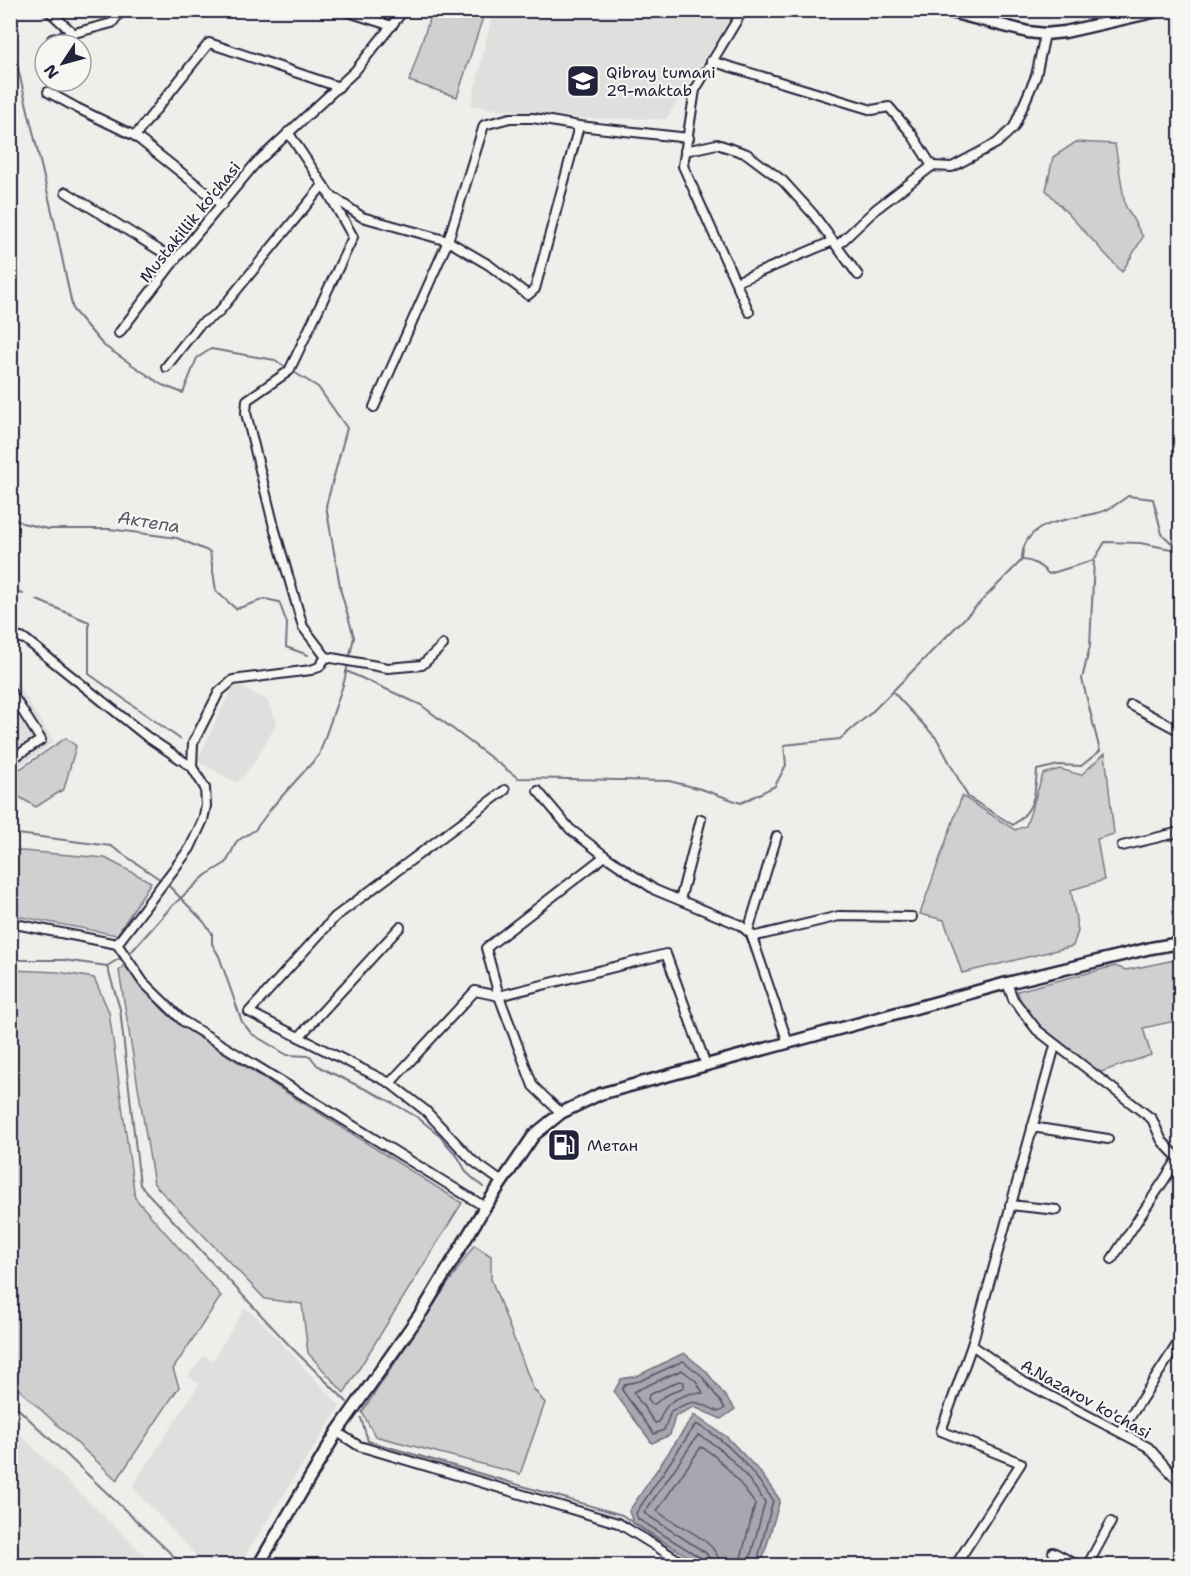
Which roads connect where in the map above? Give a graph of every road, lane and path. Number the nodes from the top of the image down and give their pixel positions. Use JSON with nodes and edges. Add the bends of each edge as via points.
{"nodes":[{"id":1,"x":48,"y":10,"type":"edge"},
{"id":2,"x":117,"y":10,"type":"edge"},
{"id":3,"x":342,"y":10,"type":"edge"},
{"id":4,"x":405,"y":10,"type":"edge"},
{"id":5,"x":743,"y":10,"type":"edge"},
{"id":6,"x":943,"y":10,"type":"edge"},
{"id":7,"x":1162,"y":10,"type":"edge"},
{"id":8,"x":392,"y":26,"type":"junction"},
{"id":9,"x":74,"y":33,"type":"joint"},
{"id":10,"x":1045,"y":34,"type":"junction"},
{"id":11,"x":711,"y":61,"type":"junction"},
{"id":12,"x":339,"y":87,"type":"junction"},
{"id":13,"x":50,"y":93,"type":"edge"},
{"id":14,"x":579,"y":126,"type":"junction"},
{"id":15,"x":288,"y":132,"type":"junction"},
{"id":16,"x":135,"y":136,"type":"junction"},
{"id":17,"x":688,"y":138,"type":"junction"},
{"id":18,"x":685,"y":151,"type":"junction"},
{"id":19,"x":932,"y":166,"type":"junction"},
{"id":20,"x":323,"y":185,"type":"junction"},
{"id":21,"x":66,"y":192,"type":"dead end"},
{"id":22,"x":329,"y":194,"type":"junction"},
{"id":23,"x":222,"y":205,"type":"junction"},
{"id":24,"x":447,"y":241,"type":"junction"},
{"id":25,"x":835,"y":244,"type":"junction"},
{"id":26,"x":175,"y":260,"type":"junction"},
{"id":27,"x":858,"y":275,"type":"dead end"},
{"id":28,"x":736,"y":282,"type":"junction"},
{"id":29,"x":749,"y":312,"type":"dead end"},
{"id":30,"x":119,"y":333,"type":"dead end"},
{"id":31,"x":166,"y":367,"type":"dead end"},
{"id":32,"x":374,"y":407,"type":"dead end"},
{"id":33,"x":10,"y":636,"type":"edge"},
{"id":34,"x":443,"y":645,"type":"dead end"},
{"id":35,"x":326,"y":657,"type":"junction"},
{"id":36,"x":11,"y":692,"type":"edge"},
{"id":37,"x":1131,"y":705,"type":"dead end"},
{"id":38,"x":1180,"y":731,"type":"edge"},
{"id":39,"x":10,"y":760,"type":"edge"},
{"id":40,"x":192,"y":767,"type":"junction"},
{"id":41,"x":505,"y":790,"type":"dead end"},
{"id":42,"x":538,"y":791,"type":"dead end"},
{"id":43,"x":701,"y":819,"type":"dead end"},
{"id":44,"x":1180,"y":832,"type":"edge"},
{"id":45,"x":777,"y":836,"type":"dead end"},
{"id":46,"x":1122,"y":846,"type":"dead end"},
{"id":47,"x":605,"y":856,"type":"junction"},
{"id":48,"x":680,"y":900,"type":"junction"},
{"id":49,"x":912,"y":917,"type":"dead end"},
{"id":50,"x":10,"y":923,"type":"edge"},
{"id":51,"x":400,"y":927,"type":"dead end"},
{"id":52,"x":750,"y":934,"type":"junction"},
{"id":53,"x":1180,"y":943,"type":"edge"},
{"id":54,"x":117,"y":944,"type":"junction"},
{"id":55,"x":1007,"y":983,"type":"junction"},
{"id":56,"x":499,"y":996,"type":"junction"},
{"id":57,"x":299,"y":1036,"type":"junction"},
{"id":58,"x":788,"y":1043,"type":"junction"},
{"id":59,"x":1055,"y":1046,"type":"junction"},
{"id":60,"x":706,"y":1065,"type":"junction"},
{"id":61,"x":390,"y":1083,"type":"junction"},
{"id":62,"x":561,"y":1113,"type":"junction"},
{"id":63,"x":1032,"y":1127,"type":"junction"},
{"id":64,"x":1108,"y":1139,"type":"dead end"},
{"id":65,"x":1179,"y":1160,"type":"edge"},
{"id":66,"x":502,"y":1182,"type":"junction"},
{"id":67,"x":1010,"y":1205,"type":"junction"},
{"id":68,"x":485,"y":1207,"type":"junction"},
{"id":69,"x":1057,"y":1210,"type":"dead end"},
{"id":70,"x":1112,"y":1259,"type":"dead end"},
{"id":71,"x":1180,"y":1340,"type":"edge"},
{"id":72,"x":972,"y":1345,"type":"junction"},
{"id":73,"x":1121,"y":1431,"type":"junction"},
{"id":74,"x":337,"y":1432,"type":"junction"},
{"id":75,"x":1180,"y":1483,"type":"edge"},
{"id":76,"x":1111,"y":1522,"type":"dead end"},
{"id":77,"x":1053,"y":1552,"type":"dead end"},
{"id":78,"x":258,"y":1566,"type":"edge"},
{"id":79,"x":688,"y":1566,"type":"edge"},
{"id":80,"x":955,"y":1566,"type":"edge"},
{"id":81,"x":1079,"y":1566,"type":"edge"},
{"id":82,"x":1087,"y":1566,"type":"edge"}],
"edges":[{"from":1,"to":9,"type":"street"},
{"from":2,"to":9,"type":"street","via":[[112,23]]},
{"from":3,"to":8,"type":"street"},
{"from":4,"to":8,"type":"street","name":"Mustakillik ko'chasi"},
{"from":5,"to":11,"type":"street"},
{"from":6,"to":10,"type":"main road"},
{"from":7,"to":10,"type":"main road"},
{"from":8,"to":12,"type":"street","name":"Mustakillik ko'chasi"},
{"from":10,"to":19,"type":"street","via":[[1036,76],[1014,127],[997,143],[952,167]]},
{"from":11,"to":17,"type":"street","via":[[695,90]]},
{"from":11,"to":19,"type":"street","via":[[872,110],[890,107]]},
{"from":12,"to":15,"type":"street","name":"Mustakillik ko'chasi"},
{"from":12,"to":16,"type":"street","via":[[209,43]]},
{"from":13,"to":16,"type":"street"},
{"from":14,"to":17,"type":"street"},
{"from":14,"to":24,"type":"street","via":[[533,118],[510,118],[484,125]]},
{"from":14,"to":24,"type":"street","via":[[535,289],[528,295],[489,265]]},
{"from":15,"to":20,"type":"street"},
{"from":15,"to":23,"type":"street","name":"Mustakillik ko'chasi","via":[[255,164]]},
{"from":16,"to":23,"type":"street"},
{"from":17,"to":18,"type":"street"},
{"from":18,"to":25,"type":"street","via":[[717,144],[747,154],[783,181]]},
{"from":18,"to":28,"type":"street","via":[[682,166]]},
{"from":19,"to":25,"type":"street"},
{"from":20,"to":22,"type":"street"},
{"from":20,"to":31,"type":"street","via":[[218,313],[199,325]]},
{"from":21,"to":26,"type":"street"},
{"from":22,"to":24,"type":"street","via":[[362,217]]},
{"from":22,"to":35,"type":"street","via":[[353,237],[289,370],[247,400],[246,413],[303,627]]},
{"from":23,"to":26,"type":"street","name":"Mustakillik ko'chasi"},
{"from":24,"to":32,"type":"street"},
{"from":25,"to":27,"type":"street"},
{"from":25,"to":28,"type":"street"},
{"from":26,"to":30,"type":"street","name":"Mustakillik ko'chasi"},
{"from":28,"to":29,"type":"street"},
{"from":33,"to":40,"type":"street","via":[[25,639],[146,736]]},
{"from":34,"to":35,"type":"street","via":[[422,665],[388,668]]},
{"from":35,"to":40,"type":"street","via":[[311,670],[233,680],[219,692],[194,743]]},
{"from":36,"to":39,"type":"street","via":[[41,740]]},
{"from":37,"to":38,"type":"street"},
{"from":40,"to":54,"type":"street","via":[[205,788],[202,820],[190,848]]},
{"from":41,"to":57,"type":"street","via":[[335,917],[249,1012]]},
{"from":42,"to":47,"type":"street","via":[[570,829]]},
{"from":43,"to":48,"type":"street"},
{"from":44,"to":46,"type":"street"},
{"from":45,"to":52,"type":"street"},
{"from":47,"to":48,"type":"street","via":[[655,890]]},
{"from":47,"to":56,"type":"street","via":[[486,948]]},
{"from":48,"to":52,"type":"street","via":[[740,925]]},
{"from":49,"to":52,"type":"street","via":[[838,916]]},
{"from":50,"to":54,"type":"street"},
{"from":51,"to":57,"type":"street"},
{"from":52,"to":58,"type":"street"},
{"from":53,"to":55,"type":"main road"},
{"from":54,"to":68,"type":"street","via":[[143,982],[183,1021]]},
{"from":55,"to":58,"type":"main road"},
{"from":55,"to":59,"type":"street","via":[[1013,999],[1036,1030]]},
{"from":56,"to":60,"type":"street","via":[[666,954]]},
{"from":56,"to":61,"type":"street","via":[[475,991]]},
{"from":56,"to":62,"type":"street","via":[[533,1086]]},
{"from":57,"to":61,"type":"street"},
{"from":58,"to":60,"type":"main road"},
{"from":59,"to":63,"type":"street"},
{"from":59,"to":65,"type":"street","via":[[1152,1119],[1162,1141]]},
{"from":60,"to":62,"type":"main road","via":[[600,1094]]},
{"from":61,"to":66,"type":"street","via":[[426,1111],[473,1161]]},
{"from":62,"to":66,"type":"main road","via":[[534,1135]]},
{"from":63,"to":64,"type":"street"},
{"from":63,"to":67,"type":"street"},
{"from":65,"to":70,"type":"street"},
{"from":66,"to":68,"type":"main road"},
{"from":67,"to":69,"type":"street"},
{"from":67,"to":72,"type":"street"},
{"from":68,"to":74,"type":"main road","via":[[423,1310]]},
{"from":71,"to":73,"type":"street"},
{"from":72,"to":73,"type":"street","name":"A.Nazarov ko'chasi","via":[[1020,1380]]},
{"from":72,"to":80,"type":"street","via":[[941,1431],[1021,1463]]},
{"from":73,"to":75,"type":"street","name":"A.Nazarov ko'chasi","via":[[1148,1447]]},
{"from":74,"to":78,"type":"main road"},
{"from":74,"to":79,"type":"street","via":[[359,1446],[618,1523]]},
{"from":76,"to":82,"type":"street"},
{"from":77,"to":81,"type":"street"}]}
